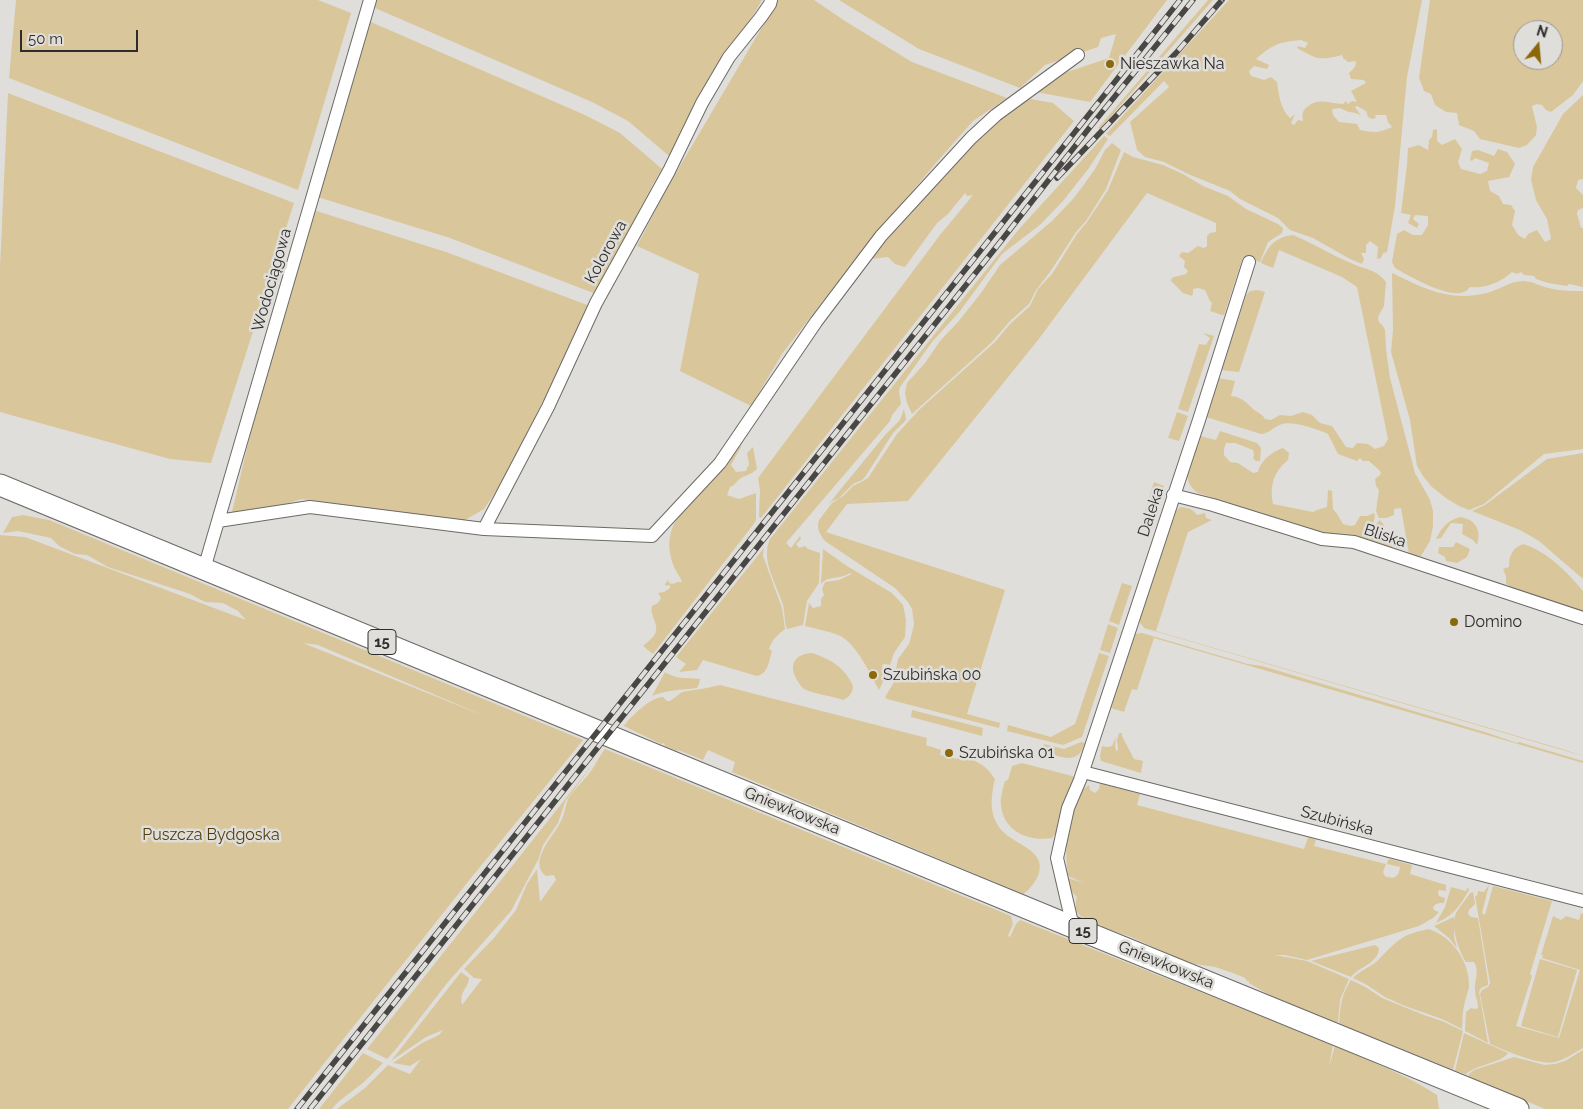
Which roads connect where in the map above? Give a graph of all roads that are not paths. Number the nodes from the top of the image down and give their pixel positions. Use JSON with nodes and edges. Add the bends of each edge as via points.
{"nodes":[{"id":1,"x":370,"y":0,"type":"edge"},
{"id":2,"x":771,"y":0,"type":"edge"},
{"id":3,"x":1078,"y":55,"type":"dead end"},
{"id":4,"x":1249,"y":262,"type":"dead end"},
{"id":5,"x":8,"y":488,"type":"edge"},
{"id":6,"x":1173,"y":495,"type":"junction"},
{"id":7,"x":218,"y":521,"type":"junction"},
{"id":8,"x":484,"y":529,"type":"junction"},
{"id":9,"x":204,"y":569,"type":"junction"},
{"id":10,"x":1583,"y":618,"type":"edge"},
{"id":11,"x":1083,"y":772,"type":"junction"},
{"id":12,"x":1583,"y":901,"type":"edge"},
{"id":13,"x":1073,"y":927,"type":"junction"},
{"id":14,"x":1518,"y":1109,"type":"edge"}],
"edges":[{"from":1,"to":7,"type":"street","name":"Wodociągowa"},
{"from":2,"to":8,"type":"street","name":"Kolorowa","via":[[761,18],[729,57],[702,103],[596,303],[548,407]]},
{"from":3,"to":8,"type":"street","via":[[996,115],[881,236],[816,322],[720,463],[652,536]]},
{"from":4,"to":6,"type":"street","name":"Daleka"},
{"from":5,"to":9,"type":"main road","number":"15"},
{"from":6,"to":10,"type":"street","name":"Bliska","via":[[1322,539],[1354,542]]},
{"from":6,"to":11,"type":"street","name":"Daleka"},
{"from":7,"to":8,"type":"street","via":[[310,507]]},
{"from":7,"to":9,"type":"street","name":"Wodociągowa"},
{"from":9,"to":13,"type":"main road","name":"Gniewkowska","number":"15"},
{"from":11,"to":12,"type":"street","name":"Szubińska"},
{"from":11,"to":13,"type":"street","name":"Daleka","via":[[1068,808],[1057,858]]},
{"from":13,"to":14,"type":"main road","name":"Gniewkowska","number":"15"}]}
